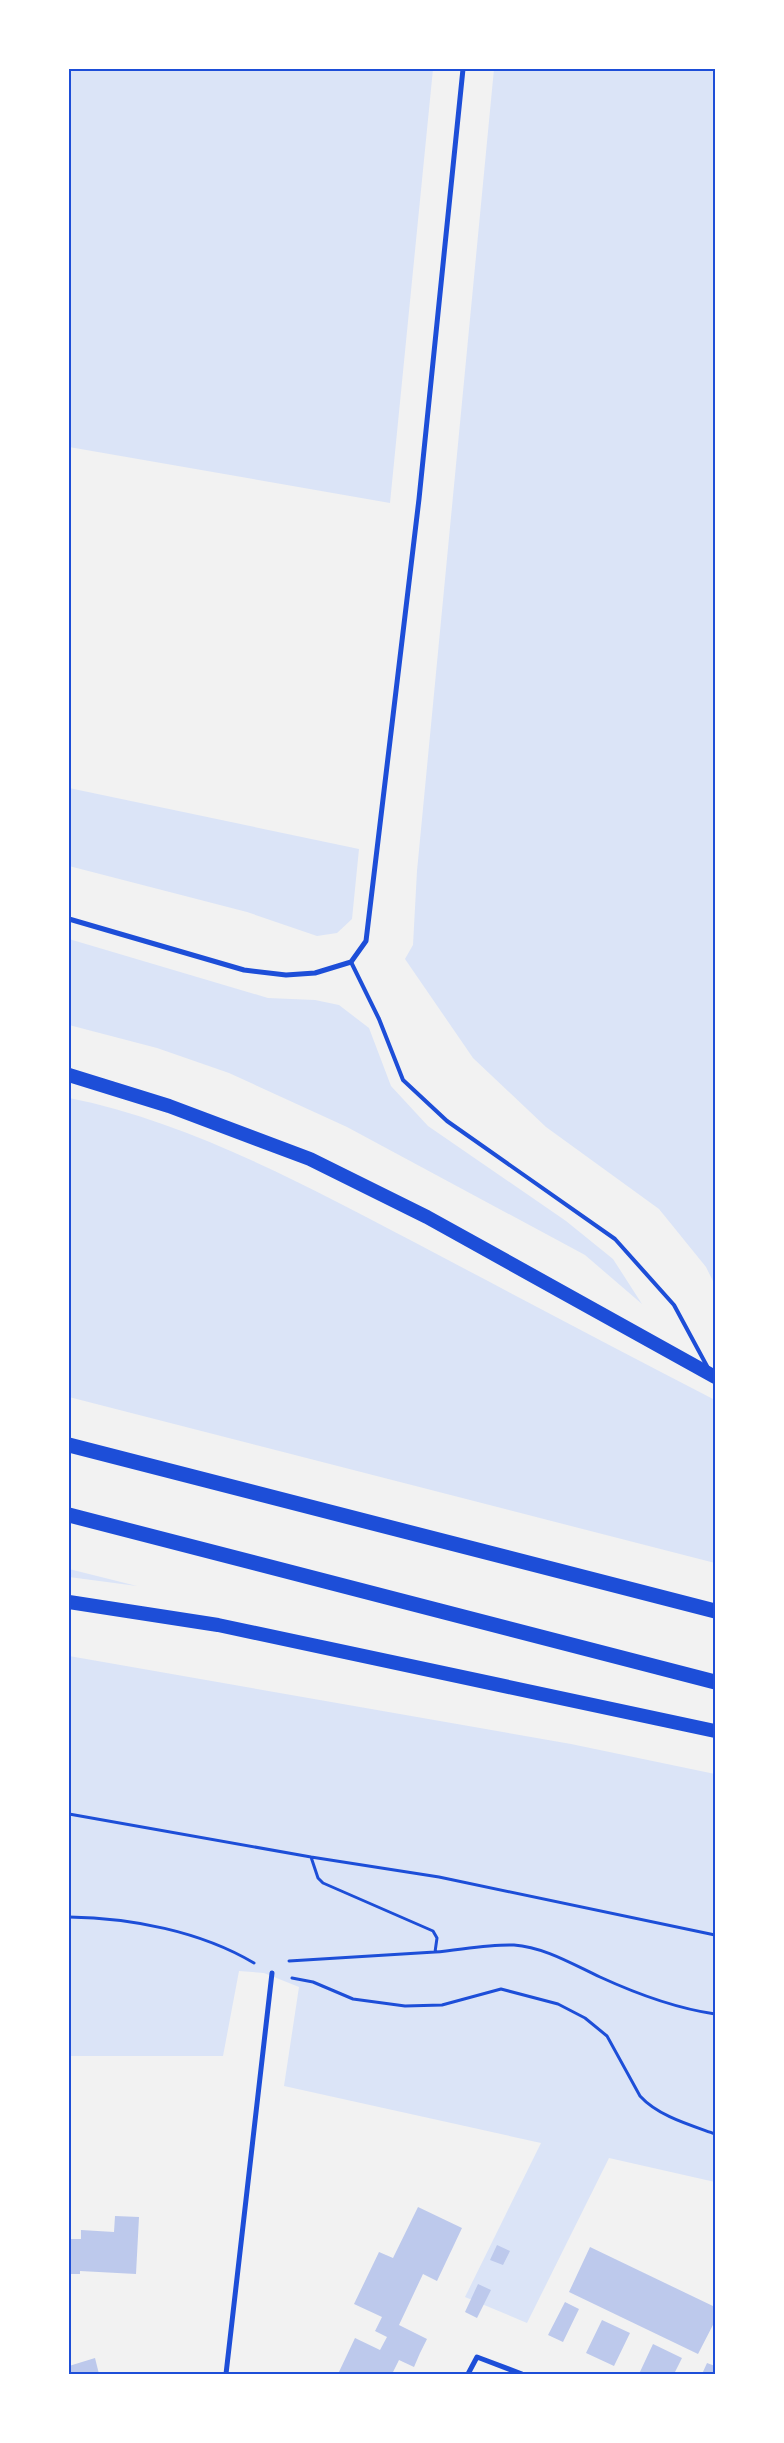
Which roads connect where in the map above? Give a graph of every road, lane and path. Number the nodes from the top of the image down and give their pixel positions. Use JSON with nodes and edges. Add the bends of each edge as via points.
{"nodes":[{"id":1,"x":464,"y":69,"type":"edge"},
{"id":2,"x":69,"y":919,"type":"edge"},
{"id":3,"x":351,"y":962,"type":"junction"},
{"id":4,"x":69,"y":1075,"type":"edge"},
{"id":5,"x":714,"y":1376,"type":"edge"},
{"id":6,"x":69,"y":1445,"type":"edge"},
{"id":7,"x":69,"y":1515,"type":"edge"},
{"id":8,"x":69,"y":1602,"type":"edge"},
{"id":9,"x":715,"y":1611,"type":"edge"},
{"id":10,"x":715,"y":1682,"type":"edge"},
{"id":11,"x":715,"y":1730,"type":"edge"},
{"id":12,"x":69,"y":1814,"type":"edge"},
{"id":13,"x":311,"y":1857,"type":"junction"},
{"id":14,"x":69,"y":1917,"type":"edge"},
{"id":15,"x":715,"y":1935,"type":"edge"},
{"id":16,"x":434,"y":1952,"type":"junction"},
{"id":17,"x":272,"y":1973,"type":"junction"},
{"id":18,"x":715,"y":2014,"type":"edge"},
{"id":19,"x":715,"y":2134,"type":"edge"},
{"id":20,"x":226,"y":2374,"type":"edge"},
{"id":21,"x":468,"y":2374,"type":"edge"},
{"id":22,"x":522,"y":2374,"type":"edge"}],
"edges":[{"from":1,"to":3,"type":"street","via":[[420,490],[366,942]]},
{"from":2,"to":3,"type":"street","via":[[244,970],[286,975],[315,974]]},
{"from":3,"to":5,"type":"lane","via":[[379,1019],[403,1080],[447,1122],[615,1239],[674,1305]]},
{"from":4,"to":5,"type":"highway","via":[[169,1106],[310,1159],[427,1217]]},
{"from":6,"to":9,"type":"highway"},
{"from":7,"to":10,"type":"highway"},
{"from":8,"to":11,"type":"highway","via":[[218,1625]]},
{"from":12,"to":13,"type":"path"},
{"from":13,"to":15,"type":"path","via":[[439,1877]]},
{"from":13,"to":16,"type":"path","via":[[323,1883],[433,1931],[437,1938]]},
{"from":14,"to":17,"type":"path","via":[[105,1918],[194,1937],[237,1953]]},
{"from":16,"to":17,"type":"path","via":[[288,1961],[274,1967]]},
{"from":16,"to":18,"type":"path","via":[[515,1945],[531,1948],[570,1962],[640,1995],[672,2006]]},
{"from":17,"to":19,"type":"path","via":[[313,1982],[352,1999],[405,2006],[442,2005],[501,1989],[558,2004],[585,2018],[607,2036],[640,2096],[648,2104]]},
{"from":17,"to":20,"type":"street"},
{"from":21,"to":22,"type":"street","via":[[477,2357]]}]}
